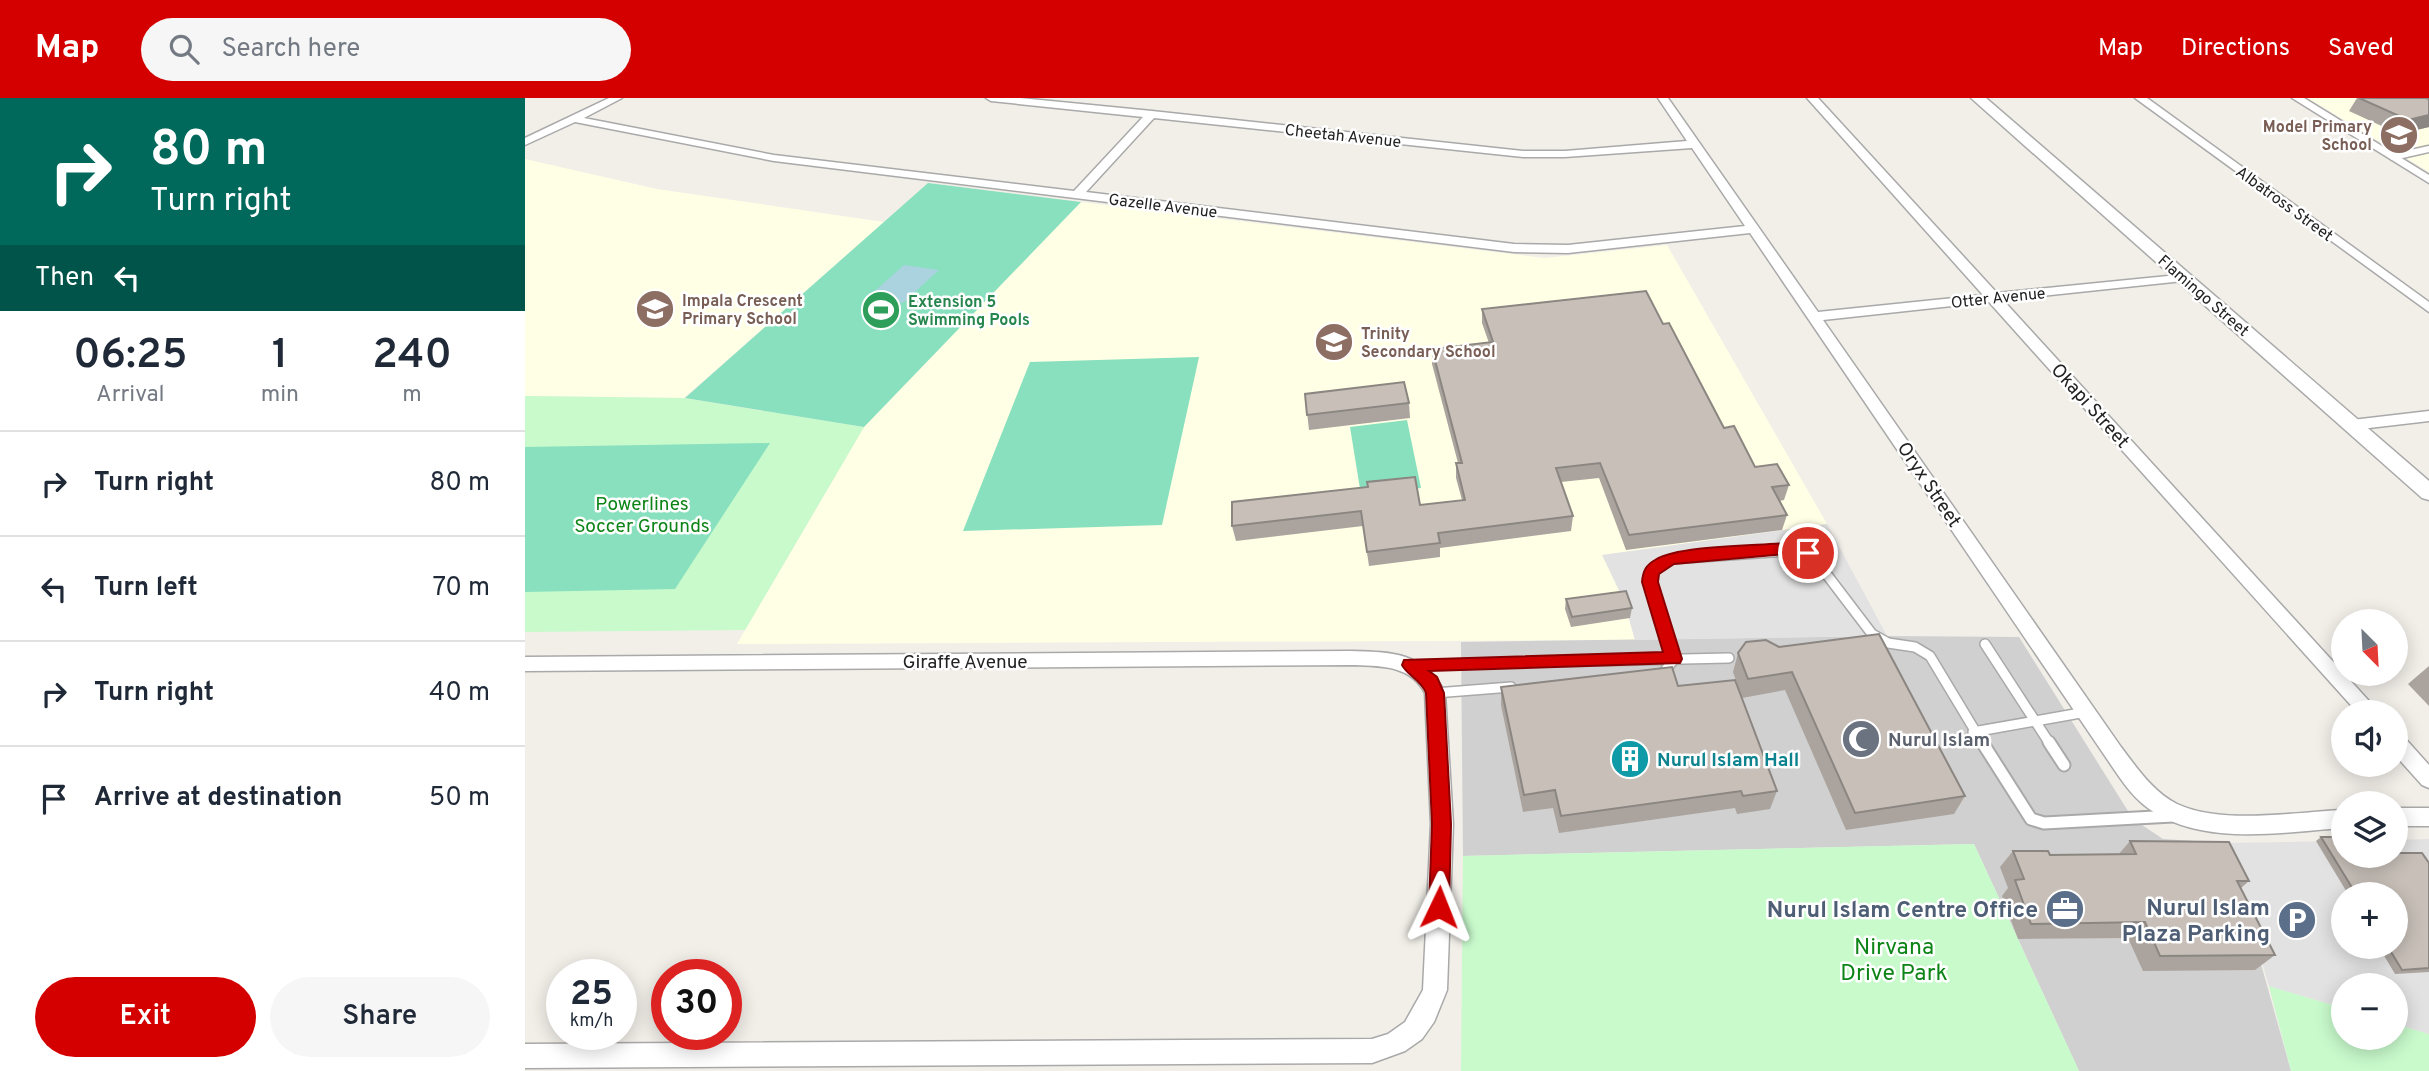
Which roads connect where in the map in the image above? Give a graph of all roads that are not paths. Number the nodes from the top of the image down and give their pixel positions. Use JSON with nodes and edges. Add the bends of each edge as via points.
{"nodes":[{"id":1,"x":617,"y":98,"type":"edge"},
{"id":2,"x":991,"y":98,"type":"edge"},
{"id":3,"x":1663,"y":98,"type":"edge"},
{"id":4,"x":1812,"y":98,"type":"edge"},
{"id":5,"x":1978,"y":98,"type":"edge"},
{"id":6,"x":2140,"y":98,"type":"edge"},
{"id":7,"x":2297,"y":98,"type":"edge"},
{"id":8,"x":1152,"y":114,"type":"junction"},
{"id":9,"x":575,"y":119,"type":"junction"},
{"id":10,"x":525,"y":142,"type":"edge"},
{"id":11,"x":1695,"y":144,"type":"junction"},
{"id":12,"x":2429,"y":149,"type":"edge"},
{"id":13,"x":2393,"y":158,"type":"junction"},
{"id":14,"x":2429,"y":180,"type":"edge"},
{"id":15,"x":1077,"y":195,"type":"junction"},
{"id":16,"x":1753,"y":229,"type":"junction"},
{"id":17,"x":2183,"y":277,"type":"junction"},
{"id":18,"x":1993,"y":297,"type":"junction"},
{"id":19,"x":2429,"y":308,"type":"edge"},
{"id":20,"x":1813,"y":317,"type":"junction"},
{"id":21,"x":2429,"y":416,"type":"edge"},
{"id":22,"x":2352,"y":425,"type":"junction"},
{"id":23,"x":2429,"y":493,"type":"edge"},
{"id":24,"x":1985,"y":644,"type":"dead end"},
{"id":25,"x":1730,"y":658,"type":"dead end"},
{"id":26,"x":1674,"y":659,"type":"junction"},
{"id":27,"x":525,"y":664,"type":"edge"},
{"id":28,"x":1407,"y":664,"type":"junction"},
{"id":29,"x":1650,"y":677,"type":"edge"},
{"id":30,"x":1516,"y":687,"type":"edge"},
{"id":31,"x":1435,"y":693,"type":"junction"},
{"id":32,"x":2358,"y":700,"type":"edge"},
{"id":33,"x":2086,"y":712,"type":"junction"},
{"id":34,"x":2034,"y":721,"type":"junction"},
{"id":35,"x":1973,"y":732,"type":"junction"},
{"id":36,"x":2408,"y":755,"type":"edge"},
{"id":37,"x":2064,"y":765,"type":"dead end"},
{"id":38,"x":2429,"y":779,"type":"edge"},
{"id":39,"x":2179,"y":816,"type":"junction"},
{"id":40,"x":2408,"y":817,"type":"edge"},
{"id":41,"x":2429,"y":817,"type":"edge"},
{"id":42,"x":2331,"y":819,"type":"edge"},
{"id":43,"x":525,"y":1056,"type":"edge"}],
"edges":[{"from":1,"to":9,"type":"street"},
{"from":2,"to":8,"type":"street","name":"Cheetah Avenue"},
{"from":3,"to":11,"type":"street","name":"Oryx Street"},
{"from":4,"to":18,"type":"street","name":"Okapi Street"},
{"from":5,"to":17,"type":"street","name":"Flamingo Street"},
{"from":6,"to":19,"type":"street","name":"Albatross Street"},
{"from":7,"to":13,"type":"street"},
{"from":8,"to":11,"type":"street","name":"Cheetah Avenue","via":[[1523,154]]},
{"from":8,"to":15,"type":"street"},
{"from":9,"to":10,"type":"street"},
{"from":9,"to":15,"type":"street","name":"Gazelle Avenue","via":[[774,158]]},
{"from":11,"to":16,"type":"street","name":"Oryx Street"},
{"from":12,"to":13,"type":"lane"},
{"from":13,"to":14,"type":"street"},
{"from":15,"to":16,"type":"street","name":"Gazelle Avenue","via":[[1542,250]]},
{"from":16,"to":20,"type":"street","name":"Oryx Street"},
{"from":17,"to":18,"type":"street","name":"Otter Avenue"},
{"from":17,"to":22,"type":"street","name":"Flamingo Street"},
{"from":18,"to":20,"type":"street","name":"Otter Avenue"},
{"from":18,"to":32,"type":"street","name":"Okapi Street"},
{"from":20,"to":33,"type":"street","name":"Oryx Street"},
{"from":21,"to":22,"type":"street"},
{"from":22,"to":23,"type":"street","name":"Flamingo Street"},
{"from":24,"to":34,"type":"lane"},
{"from":25,"to":26,"type":"lane"},
{"from":26,"to":28,"type":"lane"},
{"from":26,"to":29,"type":"lane","via":[[1664,676]]},
{"from":26,"to":35,"type":"lane","via":[[1650,582],[1651,572],[1659,565],[1671,559],[1800,550],[1818,563],[1872,634],[1930,656]]},
{"from":27,"to":28,"type":"street","name":"Giraffe Avenue","via":[[1350,658]]},
{"from":28,"to":31,"type":"street","via":[[1431,682]]},
{"from":30,"to":31,"type":"lane"},
{"from":31,"to":43,"type":"street","via":[[1442,824],[1436,990],[1427,1014],[1396,1045],[1372,1051]]},
{"from":33,"to":34,"type":"lane"},
{"from":33,"to":39,"type":"street","name":"Oryx Street","via":[[2151,799]]},
{"from":34,"to":35,"type":"lane"},
{"from":34,"to":37,"type":"lane"},
{"from":35,"to":39,"type":"lane","via":[[2031,819],[2044,823]]},
{"from":36,"to":38,"type":"street"},
{"from":39,"to":42,"type":"street","name":"Oryx Street","via":[[2230,823]]},
{"from":40,"to":41,"type":"street"}]}
